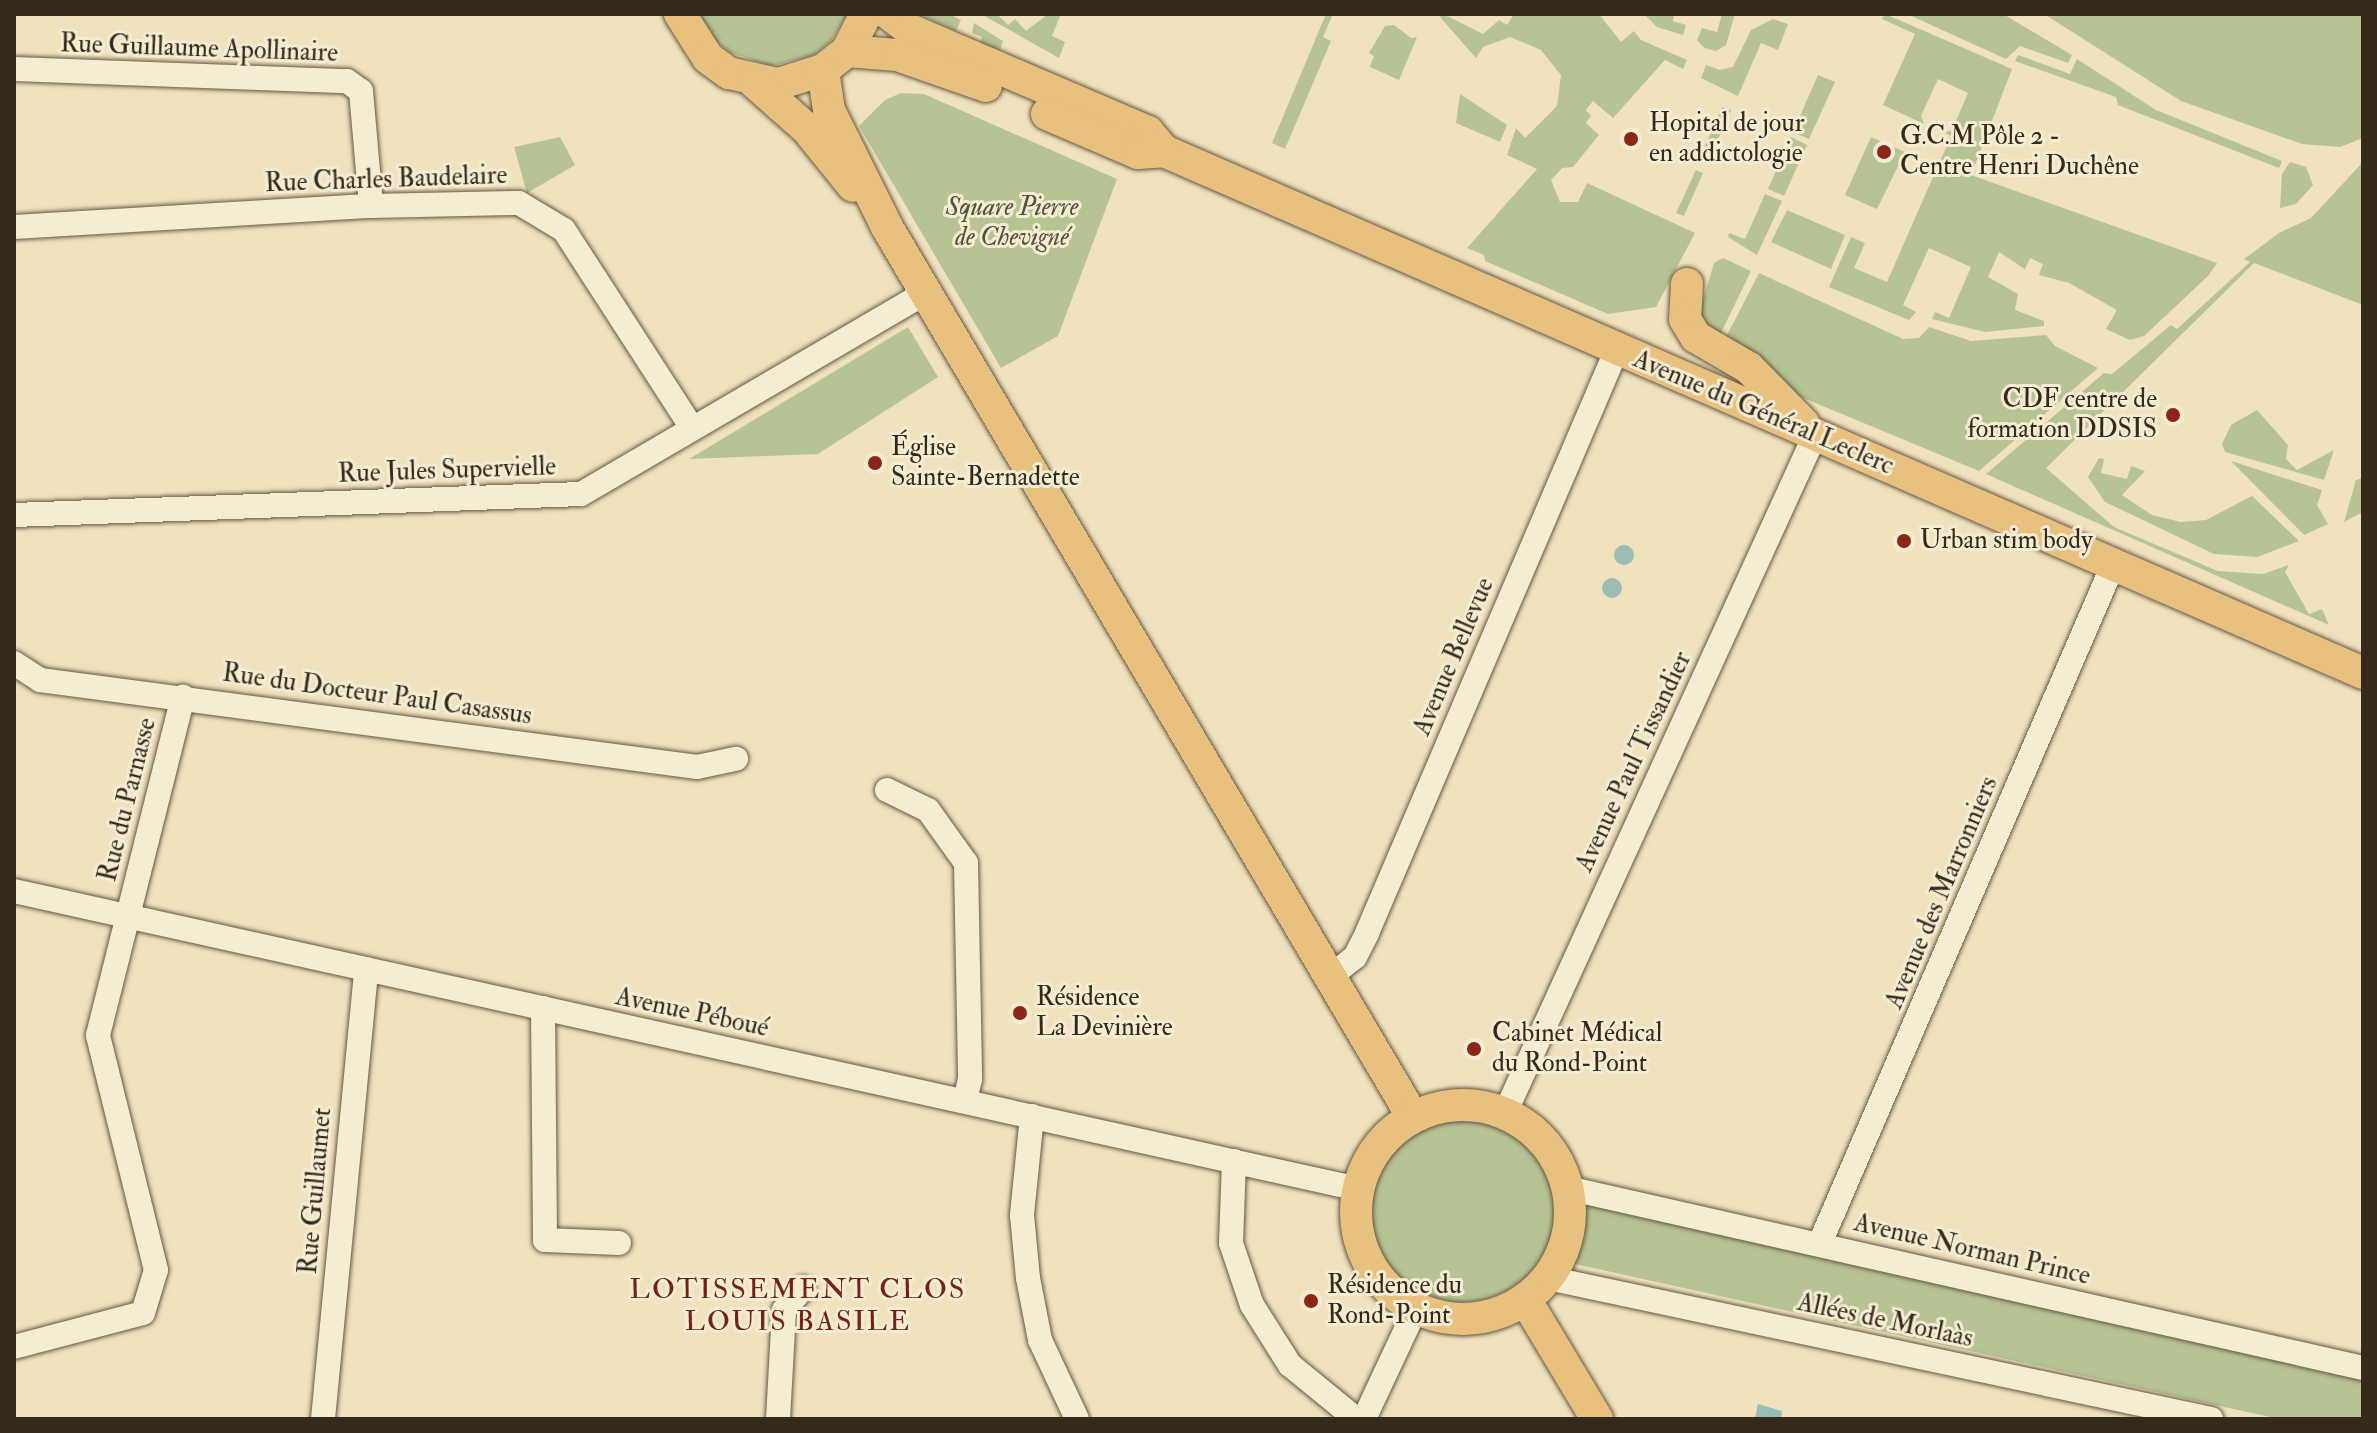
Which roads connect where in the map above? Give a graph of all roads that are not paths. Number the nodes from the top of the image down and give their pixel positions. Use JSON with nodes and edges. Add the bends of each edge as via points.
{"nodes":[{"id":1,"x":680,"y":14,"type":"edge"},
{"id":2,"x":866,"y":14,"type":"edge"},
{"id":3,"x":889,"y":14,"type":"edge"},
{"id":4,"x":835,"y":60,"type":"junction"},
{"id":5,"x":14,"y":69,"type":"edge"},
{"id":6,"x":754,"y":82,"type":"junction"},
{"id":7,"x":1164,"y":151,"type":"junction"},
{"id":8,"x":371,"y":206,"type":"junction"},
{"id":9,"x":14,"y":227,"type":"edge"},
{"id":10,"x":887,"y":227,"type":"junction"},
{"id":11,"x":1687,"y":284,"type":"dead end"},
{"id":12,"x":925,"y":293,"type":"junction"},
{"id":13,"x":1617,"y":349,"type":"junction"},
{"id":14,"x":692,"y":428,"type":"junction"},
{"id":15,"x":1815,"y":435,"type":"junction"},
{"id":16,"x":14,"y":515,"type":"edge"},
{"id":17,"x":2113,"y":565,"type":"junction"},
{"id":18,"x":14,"y":663,"type":"edge"},
{"id":19,"x":2363,"y":673,"type":"edge"},
{"id":20,"x":183,"y":697,"type":"junction"},
{"id":21,"x":736,"y":759,"type":"dead end"},
{"id":22,"x":887,"y":790,"type":"dead end"},
{"id":23,"x":14,"y":891,"type":"edge"},
{"id":24,"x":128,"y":916,"type":"junction"},
{"id":25,"x":366,"y":969,"type":"junction"},
{"id":26,"x":1330,"y":977,"type":"junction"},
{"id":27,"x":543,"y":1008,"type":"junction"},
{"id":28,"x":965,"y":1101,"type":"junction"},
{"id":29,"x":1505,"y":1113,"type":"junction"},
{"id":30,"x":1032,"y":1116,"type":"junction"},
{"id":31,"x":1413,"y":1117,"type":"junction"},
{"id":32,"x":1234,"y":1161,"type":"junction"},
{"id":33,"x":1567,"y":1188,"type":"junction"},
{"id":34,"x":1358,"y":1189,"type":"junction"},
{"id":35,"x":619,"y":1243,"type":"dead end"},
{"id":36,"x":1820,"y":1243,"type":"junction"},
{"id":37,"x":803,"y":1288,"type":"dead end"},
{"id":38,"x":1537,"y":1288,"type":"junction"},
{"id":39,"x":1416,"y":1308,"type":"junction"},
{"id":40,"x":14,"y":1347,"type":"edge"},
{"id":41,"x":2363,"y":1368,"type":"edge"},
{"id":42,"x":323,"y":1419,"type":"edge"},
{"id":43,"x":778,"y":1419,"type":"edge"},
{"id":44,"x":1077,"y":1419,"type":"edge"},
{"id":45,"x":1356,"y":1419,"type":"edge"},
{"id":46,"x":1364,"y":1419,"type":"edge"},
{"id":47,"x":1597,"y":1419,"type":"edge"},
{"id":48,"x":2211,"y":1419,"type":"edge"}],
"edges":[{"from":1,"to":6,"type":"main road","via":[[708,58]]},
{"from":2,"to":4,"type":"main road"},
{"from":3,"to":7,"type":"main road","name":"Avenue du Général Leclerc","via":[[910,30],[1148,132]]},
{"from":4,"to":6,"type":"main road","via":[[789,82]]},
{"from":4,"to":7,"type":"main road","name":"Avenue du Général Leclerc","via":[[897,55],[991,88],[1138,153]]},
{"from":4,"to":10,"type":"main road","via":[[829,110]]},
{"from":5,"to":8,"type":"street","name":"Rue Guillaume Apollinaire","via":[[347,81],[361,91]]},
{"from":6,"to":10,"type":"main road","via":[[807,129]]},
{"from":7,"to":13,"type":"main road","name":"Avenue du Général Leclerc"},
{"from":8,"to":9,"type":"street","name":"Rue Charles Baudelaire"},
{"from":8,"to":14,"type":"street","name":"Rue Charles Baudelaire","via":[[519,203],[541,212],[564,230]]},
{"from":10,"to":12,"type":"main road"},
{"from":11,"to":15,"type":"main road","via":[[1685,319],[1696,337],[1749,368]]},
{"from":12,"to":14,"type":"street","name":"Rue Jules Supervielle"},
{"from":12,"to":26,"type":"main road"},
{"from":13,"to":15,"type":"main road","name":"Avenue du Général Leclerc"},
{"from":13,"to":26,"type":"street","name":"Avenue Bellevue","via":[[1367,933],[1355,957]]},
{"from":14,"to":16,"type":"street","name":"Rue Jules Supervielle","via":[[581,494]]},
{"from":15,"to":17,"type":"main road","name":"Avenue du Général Leclerc"},
{"from":15,"to":29,"type":"street","name":"Avenue Paul Tissandier"},
{"from":17,"to":19,"type":"main road","name":"Avenue du Général Leclerc"},
{"from":17,"to":36,"type":"street","name":"Avenue des Marronniers"},
{"from":18,"to":20,"type":"street","name":"Rue du Docteur Paul Casassus","via":[[40,680]]},
{"from":20,"to":21,"type":"street","name":"Rue du Docteur Paul Casassus","via":[[697,767]]},
{"from":20,"to":24,"type":"street","name":"Rue du Parnasse"},
{"from":22,"to":28,"type":"street","via":[[928,810],[966,863],[970,1079]]},
{"from":23,"to":24,"type":"street","name":"Avenue Péboué"},
{"from":24,"to":25,"type":"street","name":"Avenue Péboué"},
{"from":24,"to":40,"type":"street","name":"Rue du Parnasse","via":[[98,1035],[156,1270],[143,1313]]},
{"from":25,"to":27,"type":"street","name":"Avenue Péboué"},
{"from":25,"to":42,"type":"street","name":"Rue Guillaumet"},
{"from":26,"to":31,"type":"main road"},
{"from":27,"to":28,"type":"street","name":"Avenue Péboué"},
{"from":27,"to":35,"type":"street","via":[[545,1240]]},
{"from":28,"to":30,"type":"street","name":"Avenue Péboué"},
{"from":29,"to":31,"type":"main road","via":[[1474,1105],[1442,1107]]},
{"from":29,"to":33,"type":"main road","via":[[1533,1131],[1555,1156]]},
{"from":30,"to":32,"type":"street","name":"Avenue Péboué"},
{"from":30,"to":44,"type":"street","via":[[1022,1215],[1028,1278],[1040,1340]]},
{"from":31,"to":34,"type":"main road","via":[[1388,1135],[1369,1160]]},
{"from":32,"to":34,"type":"street","name":"Avenue Péboué"},
{"from":32,"to":45,"type":"street","via":[[1231,1243],[1252,1305],[1290,1365]]},
{"from":33,"to":36,"type":"street","name":"Avenue Norman Prince"},
{"from":33,"to":38,"type":"main road","via":[[1567,1239]]},
{"from":34,"to":39,"type":"main road","via":[[1356,1224],[1366,1258],[1387,1288]]},
{"from":36,"to":41,"type":"street","name":"Avenue Norman Prince"},
{"from":37,"to":43,"type":"street","via":[[784,1310]]},
{"from":38,"to":39,"type":"main road","via":[[1472,1319]]},
{"from":38,"to":47,"type":"main road"},
{"from":38,"to":48,"type":"street","name":"Allées de Morlaàs"},
{"from":39,"to":46,"type":"street"}]}
